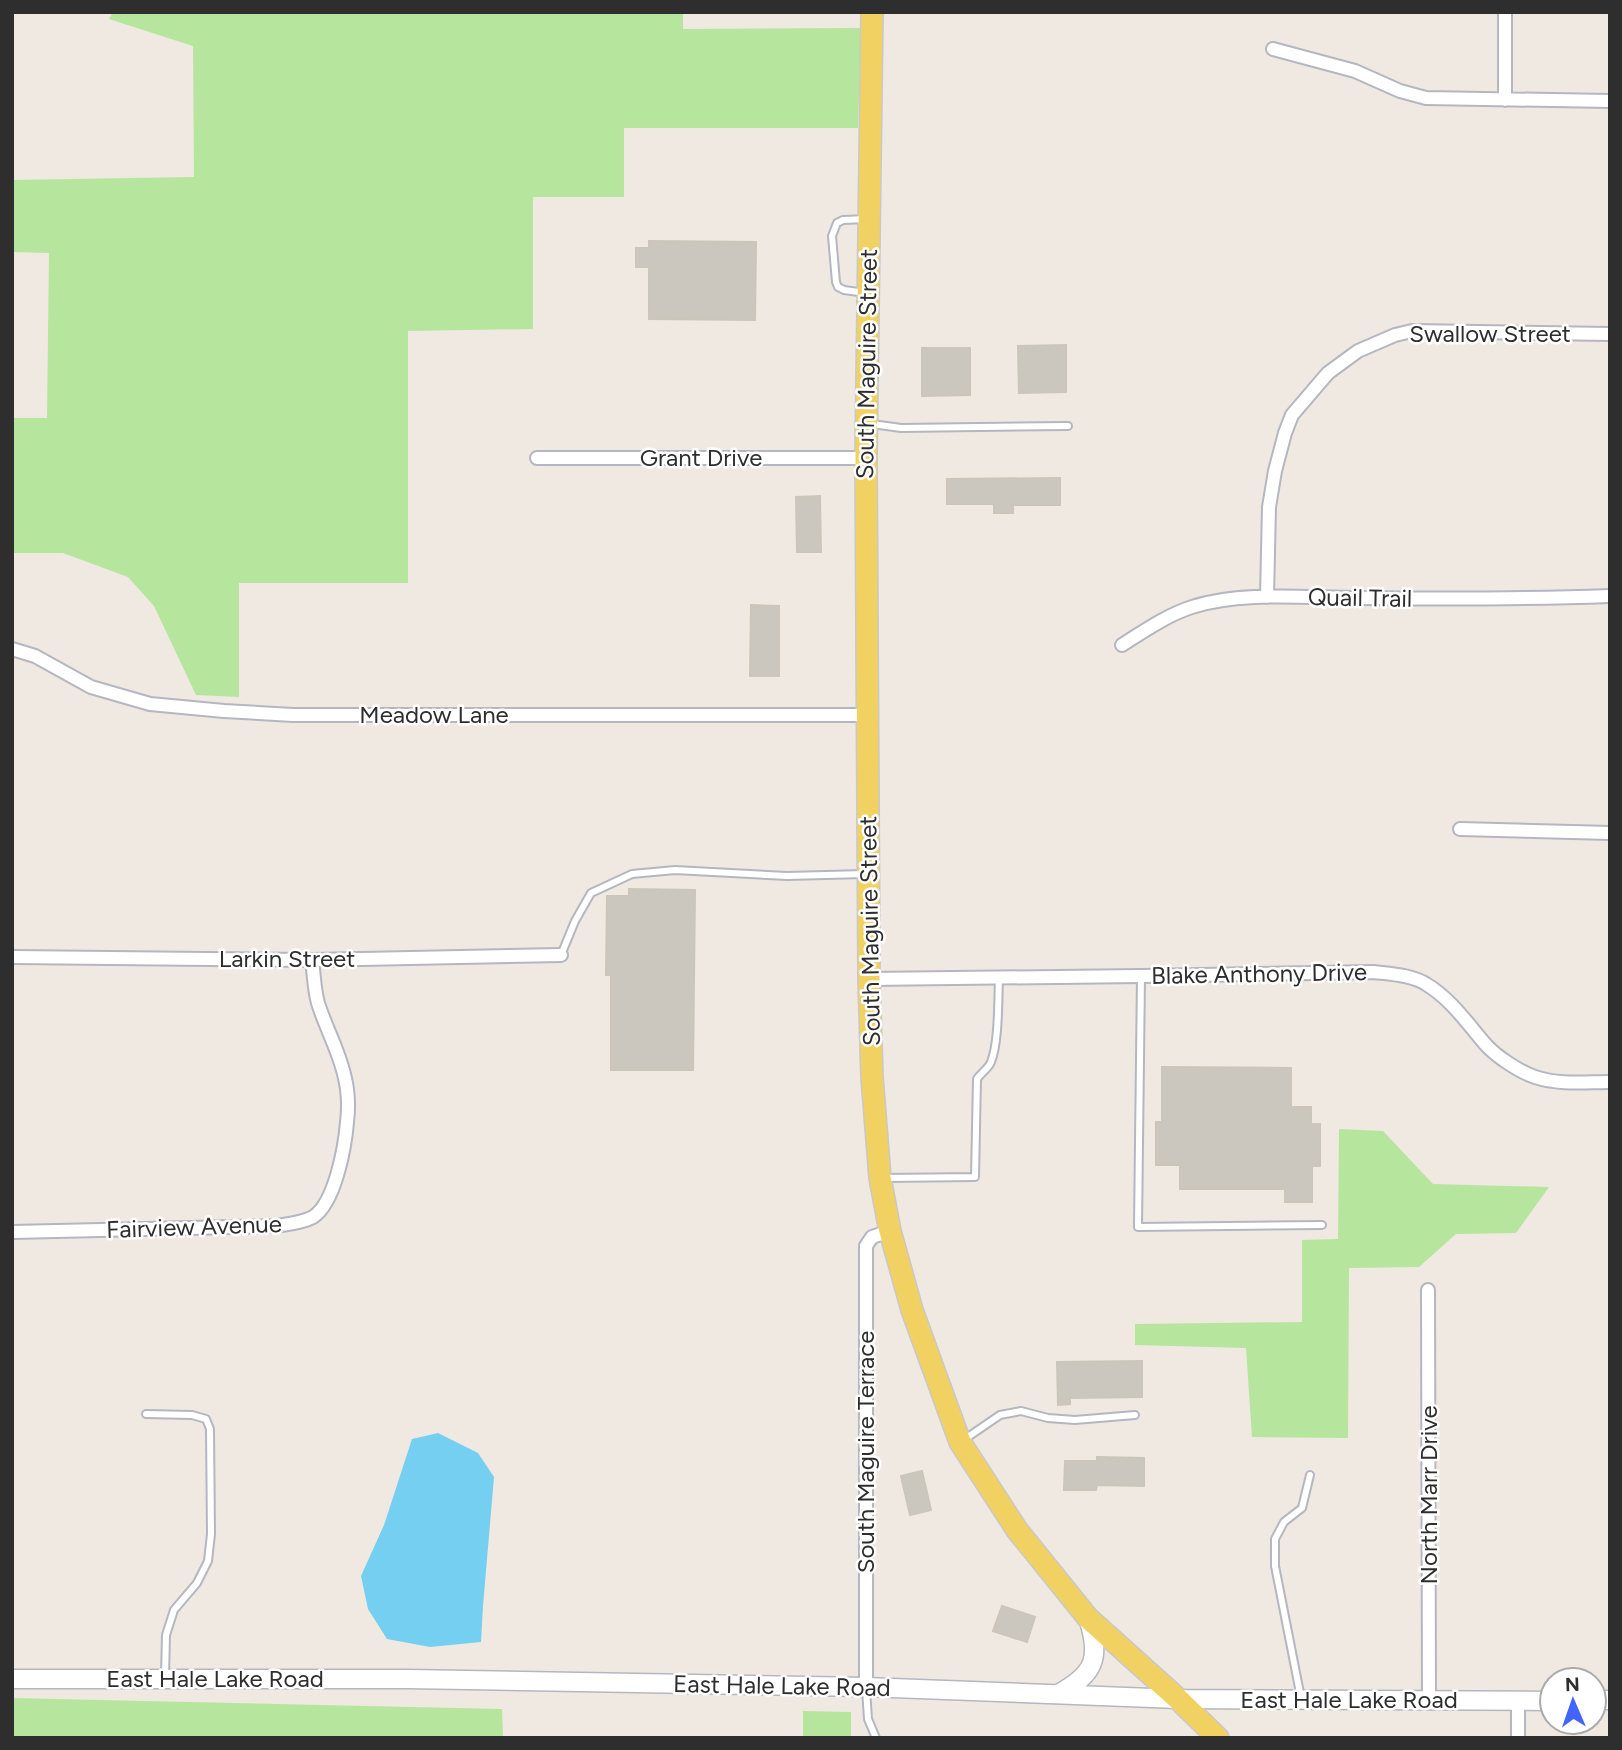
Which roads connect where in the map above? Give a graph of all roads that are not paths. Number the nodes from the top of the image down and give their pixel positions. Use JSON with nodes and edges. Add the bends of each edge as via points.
{"nodes":[{"id":1,"x":872,"y":12,"type":"edge"},
{"id":2,"x":1505,"y":12,"type":"edge"},
{"id":3,"x":1273,"y":49,"type":"dead end"},
{"id":4,"x":1505,"y":100,"type":"junction"},
{"id":5,"x":1610,"y":101,"type":"edge"},
{"id":6,"x":869,"y":219,"type":"junction"},
{"id":7,"x":868,"y":293,"type":"junction"},
{"id":8,"x":1610,"y":334,"type":"edge"},
{"id":9,"x":866,"y":424,"type":"junction"},
{"id":10,"x":1068,"y":426,"type":"dead end"},
{"id":11,"x":537,"y":458,"type":"dead end"},
{"id":12,"x":866,"y":458,"type":"junction"},
{"id":13,"x":1610,"y":596,"type":"edge"},
{"id":14,"x":1267,"y":597,"type":"junction"},
{"id":15,"x":1122,"y":645,"type":"dead end"},
{"id":16,"x":12,"y":649,"type":"edge"},
{"id":17,"x":867,"y":715,"type":"junction"},
{"id":18,"x":1460,"y":829,"type":"dead end"},
{"id":19,"x":1610,"y":833,"type":"edge"},
{"id":20,"x":869,"y":874,"type":"junction"},
{"id":21,"x":561,"y":955,"type":"joint"},
{"id":22,"x":12,"y":957,"type":"edge"},
{"id":23,"x":312,"y":960,"type":"junction"},
{"id":24,"x":1141,"y":976,"type":"junction"},
{"id":25,"x":999,"y":978,"type":"junction"},
{"id":26,"x":869,"y":979,"type":"junction"},
{"id":27,"x":1610,"y":1082,"type":"edge"},
{"id":28,"x":880,"y":1178,"type":"junction"},
{"id":29,"x":1322,"y":1225,"type":"dead end"},
{"id":30,"x":890,"y":1231,"type":"junction"},
{"id":31,"x":12,"y":1232,"type":"edge"},
{"id":32,"x":1428,"y":1290,"type":"dead end"},
{"id":33,"x":146,"y":1414,"type":"dead end"},
{"id":34,"x":1135,"y":1415,"type":"dead end"},
{"id":35,"x":961,"y":1442,"type":"junction"},
{"id":36,"x":1310,"y":1475,"type":"dead end"},
{"id":37,"x":1088,"y":1618,"type":"junction"},
{"id":38,"x":12,"y":1679,"type":"edge"},
{"id":39,"x":165,"y":1679,"type":"junction"},
{"id":40,"x":866,"y":1687,"type":"junction"},
{"id":41,"x":1057,"y":1694,"type":"junction"},
{"id":42,"x":1178,"y":1699,"type":"junction"},
{"id":43,"x":1301,"y":1700,"type":"junction"},
{"id":44,"x":1429,"y":1701,"type":"junction"},
{"id":45,"x":1518,"y":1701,"type":"junction"},
{"id":46,"x":1538,"y":1701,"type":"edge"},
{"id":47,"x":876,"y":1738,"type":"edge"},
{"id":48,"x":1218,"y":1738,"type":"edge"},
{"id":49,"x":1518,"y":1738,"type":"edge"}],
"edges":[{"from":1,"to":6,"type":"main road","name":"South Maguire Street"},
{"from":2,"to":4,"type":"street"},
{"from":3,"to":4,"type":"street","via":[[1355,71],[1426,98]]},
{"from":4,"to":5,"type":"street"},
{"from":6,"to":7,"type":"main road","name":"South Maguire Street"},
{"from":6,"to":7,"type":"lane","via":[[843,220],[832,236],[838,287]]},
{"from":7,"to":9,"type":"main road","name":"South Maguire Street"},
{"from":8,"to":14,"type":"street","name":"Swallow Street","via":[[1412,331],[1358,351],[1328,373],[1292,415],[1285,433],[1269,507]]},
{"from":9,"to":10,"type":"lane","via":[[901,428]]},
{"from":9,"to":12,"type":"main road","name":"South Maguire Street"},
{"from":11,"to":12,"type":"street","name":"Grant Drive"},
{"from":12,"to":17,"type":"main road","name":"South Maguire Street"},
{"from":13,"to":14,"type":"street","name":"Quail Trail"},
{"from":14,"to":15,"type":"street","name":"Quail Trail","via":[[1192,607]]},
{"from":16,"to":17,"type":"street","name":"Meadow Lane","via":[[35,656],[91,687],[150,704],[224,711],[293,715]]},
{"from":17,"to":20,"type":"main road","name":"South Maguire Street"},
{"from":18,"to":19,"type":"street"},
{"from":20,"to":21,"type":"lane","via":[[787,876],[675,870],[632,874],[591,892]]},
{"from":20,"to":26,"type":"main road","name":"South Maguire Street"},
{"from":21,"to":23,"type":"street","name":"Larkin Street"},
{"from":22,"to":23,"type":"street","name":"Larkin Street"},
{"from":23,"to":31,"type":"street","name":"Fairview Avenue","via":[[317,999],[344,1073],[348,1101],[334,1184],[326,1204],[314,1216],[276,1226]]},
{"from":24,"to":25,"type":"street","name":"Blake Anthony Drive"},
{"from":24,"to":27,"type":"street","name":"Blake Anthony Drive","via":[[1374,972],[1408,977],[1425,982],[1457,1008],[1488,1048],[1521,1072],[1558,1082]]},
{"from":24,"to":29,"type":"lane","via":[[1138,1227]]},
{"from":25,"to":26,"type":"street","name":"Blake Anthony Drive"},
{"from":25,"to":28,"type":"lane","via":[[992,1060],[977,1079],[975,1177]]},
{"from":26,"to":28,"type":"main road","name":"South Maguire Street"},
{"from":28,"to":30,"type":"main road","name":"South Maguire Street"},
{"from":30,"to":35,"type":"main road","name":"South Maguire Street","via":[[912,1310]]},
{"from":30,"to":40,"type":"street","name":"South Maguire Terrace","via":[[872,1237],[866,1246]]},
{"from":32,"to":44,"type":"street","name":"North Marr Drive"},
{"from":33,"to":39,"type":"lane","via":[[192,1415],[206,1419],[210,1429],[208,1561],[197,1583],[174,1610],[166,1635]]},
{"from":34,"to":35,"type":"lane","via":[[1075,1420],[1021,1411],[1000,1415]]},
{"from":35,"to":37,"type":"main road","name":"South Maguire Street","via":[[1017,1530]]},
{"from":36,"to":43,"type":"lane","via":[[1302,1508],[1283,1522],[1275,1539],[1275,1566]]},
{"from":37,"to":41,"type":"main road","via":[[1095,1638],[1091,1667],[1082,1680]]},
{"from":37,"to":42,"type":"main road","name":"South Maguire Street"},
{"from":38,"to":39,"type":"main road","name":"East Hale Lake Road"},
{"from":39,"to":40,"type":"main road","name":"East Hale Lake Road"},
{"from":40,"to":41,"type":"main road","name":"East Hale Lake Road"},
{"from":40,"to":47,"type":"lane","via":[[868,1719]]},
{"from":41,"to":42,"type":"main road","name":"East Hale Lake Road"},
{"from":42,"to":43,"type":"main road","name":"East Hale Lake Road"},
{"from":42,"to":48,"type":"main road","name":"South Maguire Street"},
{"from":43,"to":44,"type":"main road","name":"East Hale Lake Road"},
{"from":44,"to":45,"type":"main road","name":"East Hale Lake Road"},
{"from":45,"to":46,"type":"main road","name":"East Hale Lake Road"},
{"from":45,"to":49,"type":"street"}]}
